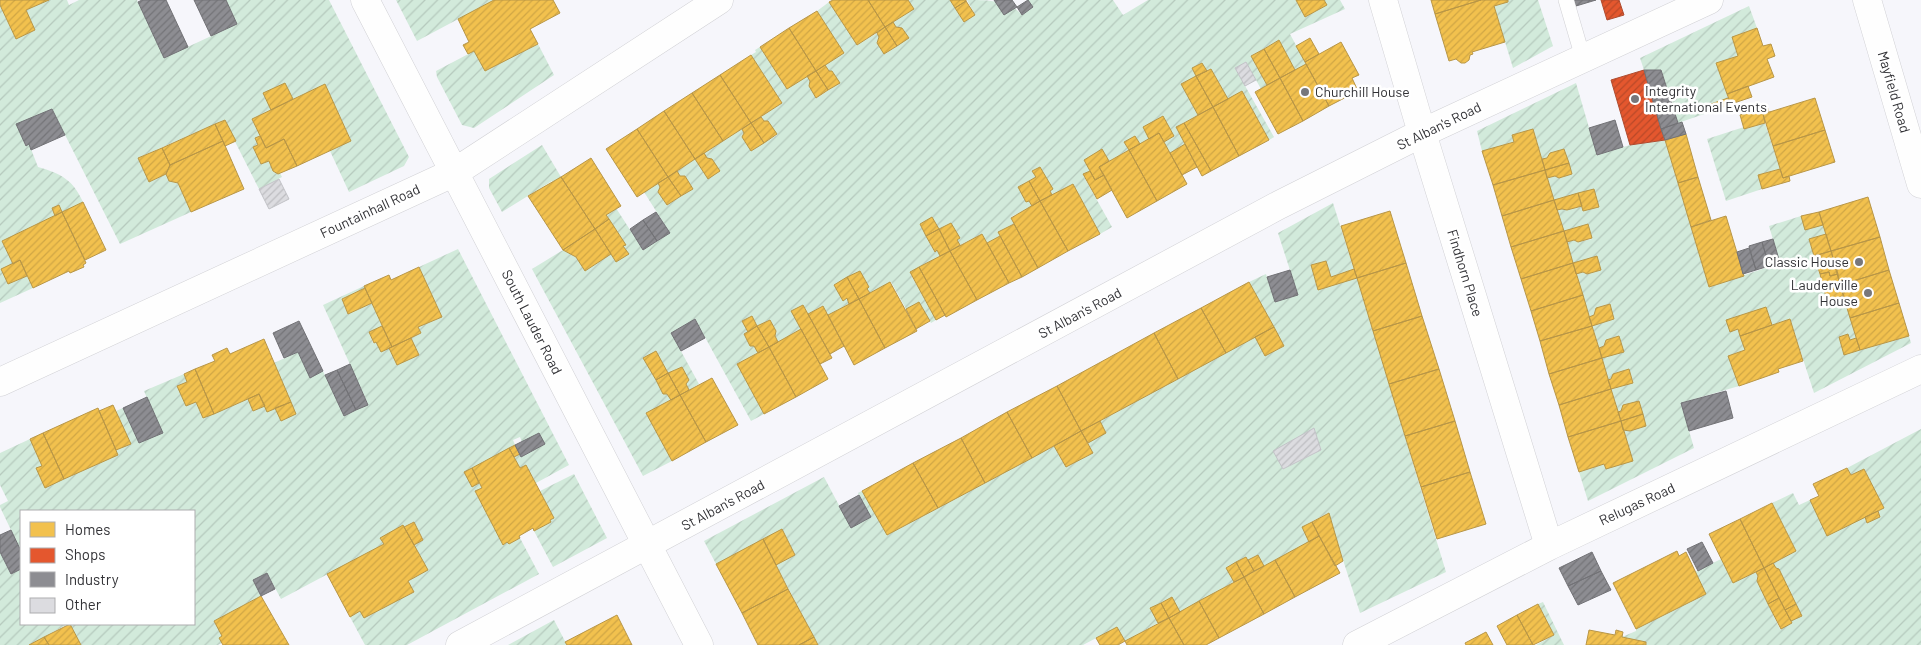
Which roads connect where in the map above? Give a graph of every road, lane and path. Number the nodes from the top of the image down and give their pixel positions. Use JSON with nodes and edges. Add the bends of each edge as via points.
{"nodes":[{"id":1,"x":365,"y":0,"type":"edge"},
{"id":2,"x":719,"y":0,"type":"edge"},
{"id":3,"x":1383,"y":0,"type":"edge"},
{"id":4,"x":1566,"y":0,"type":"edge"},
{"id":5,"x":1708,"y":0,"type":"edge"},
{"id":6,"x":1867,"y":0,"type":"edge"},
{"id":7,"x":1583,"y":58,"type":"junction"},
{"id":8,"x":1422,"y":133,"type":"junction"},
{"id":9,"x":455,"y":172,"type":"junction"},
{"id":10,"x":1921,"y":184,"type":"edge"},
{"id":11,"x":1921,"y":369,"type":"edge"},
{"id":12,"x":0,"y":382,"type":"edge"},
{"id":13,"x":647,"y":545,"type":"junction"},
{"id":14,"x":1549,"y":546,"type":"junction"},
{"id":15,"x":1359,"y":644,"type":"edge"},
{"id":16,"x":460,"y":645,"type":"edge"},
{"id":17,"x":699,"y":645,"type":"edge"}],
"edges":[{"from":1,"to":9,"type":"street","name":"South Lauder Road"},
{"from":2,"to":9,"type":"street","name":"Fountainhall Road"},
{"from":3,"to":8,"type":"street","name":"Findhorn Place"},
{"from":4,"to":7,"type":"lane"},
{"from":5,"to":7,"type":"street","name":"St Alban's Road"},
{"from":6,"to":10,"type":"street","name":"Mayfield Road"},
{"from":7,"to":8,"type":"street","name":"St Alban's Road"},
{"from":8,"to":13,"type":"street","name":"St Alban's Road","via":[[1279,205]]},
{"from":8,"to":14,"type":"street","name":"Findhorn Place"},
{"from":9,"to":12,"type":"street","name":"Fountainhall Road"},
{"from":9,"to":13,"type":"street","name":"South Lauder Road"},
{"from":11,"to":14,"type":"street","name":"Relugas Road"},
{"from":13,"to":16,"type":"street","name":"St Alban's Road"},
{"from":13,"to":17,"type":"street","name":"South Lauder Road"},
{"from":14,"to":15,"type":"street","name":"Relugas Road"}]}
